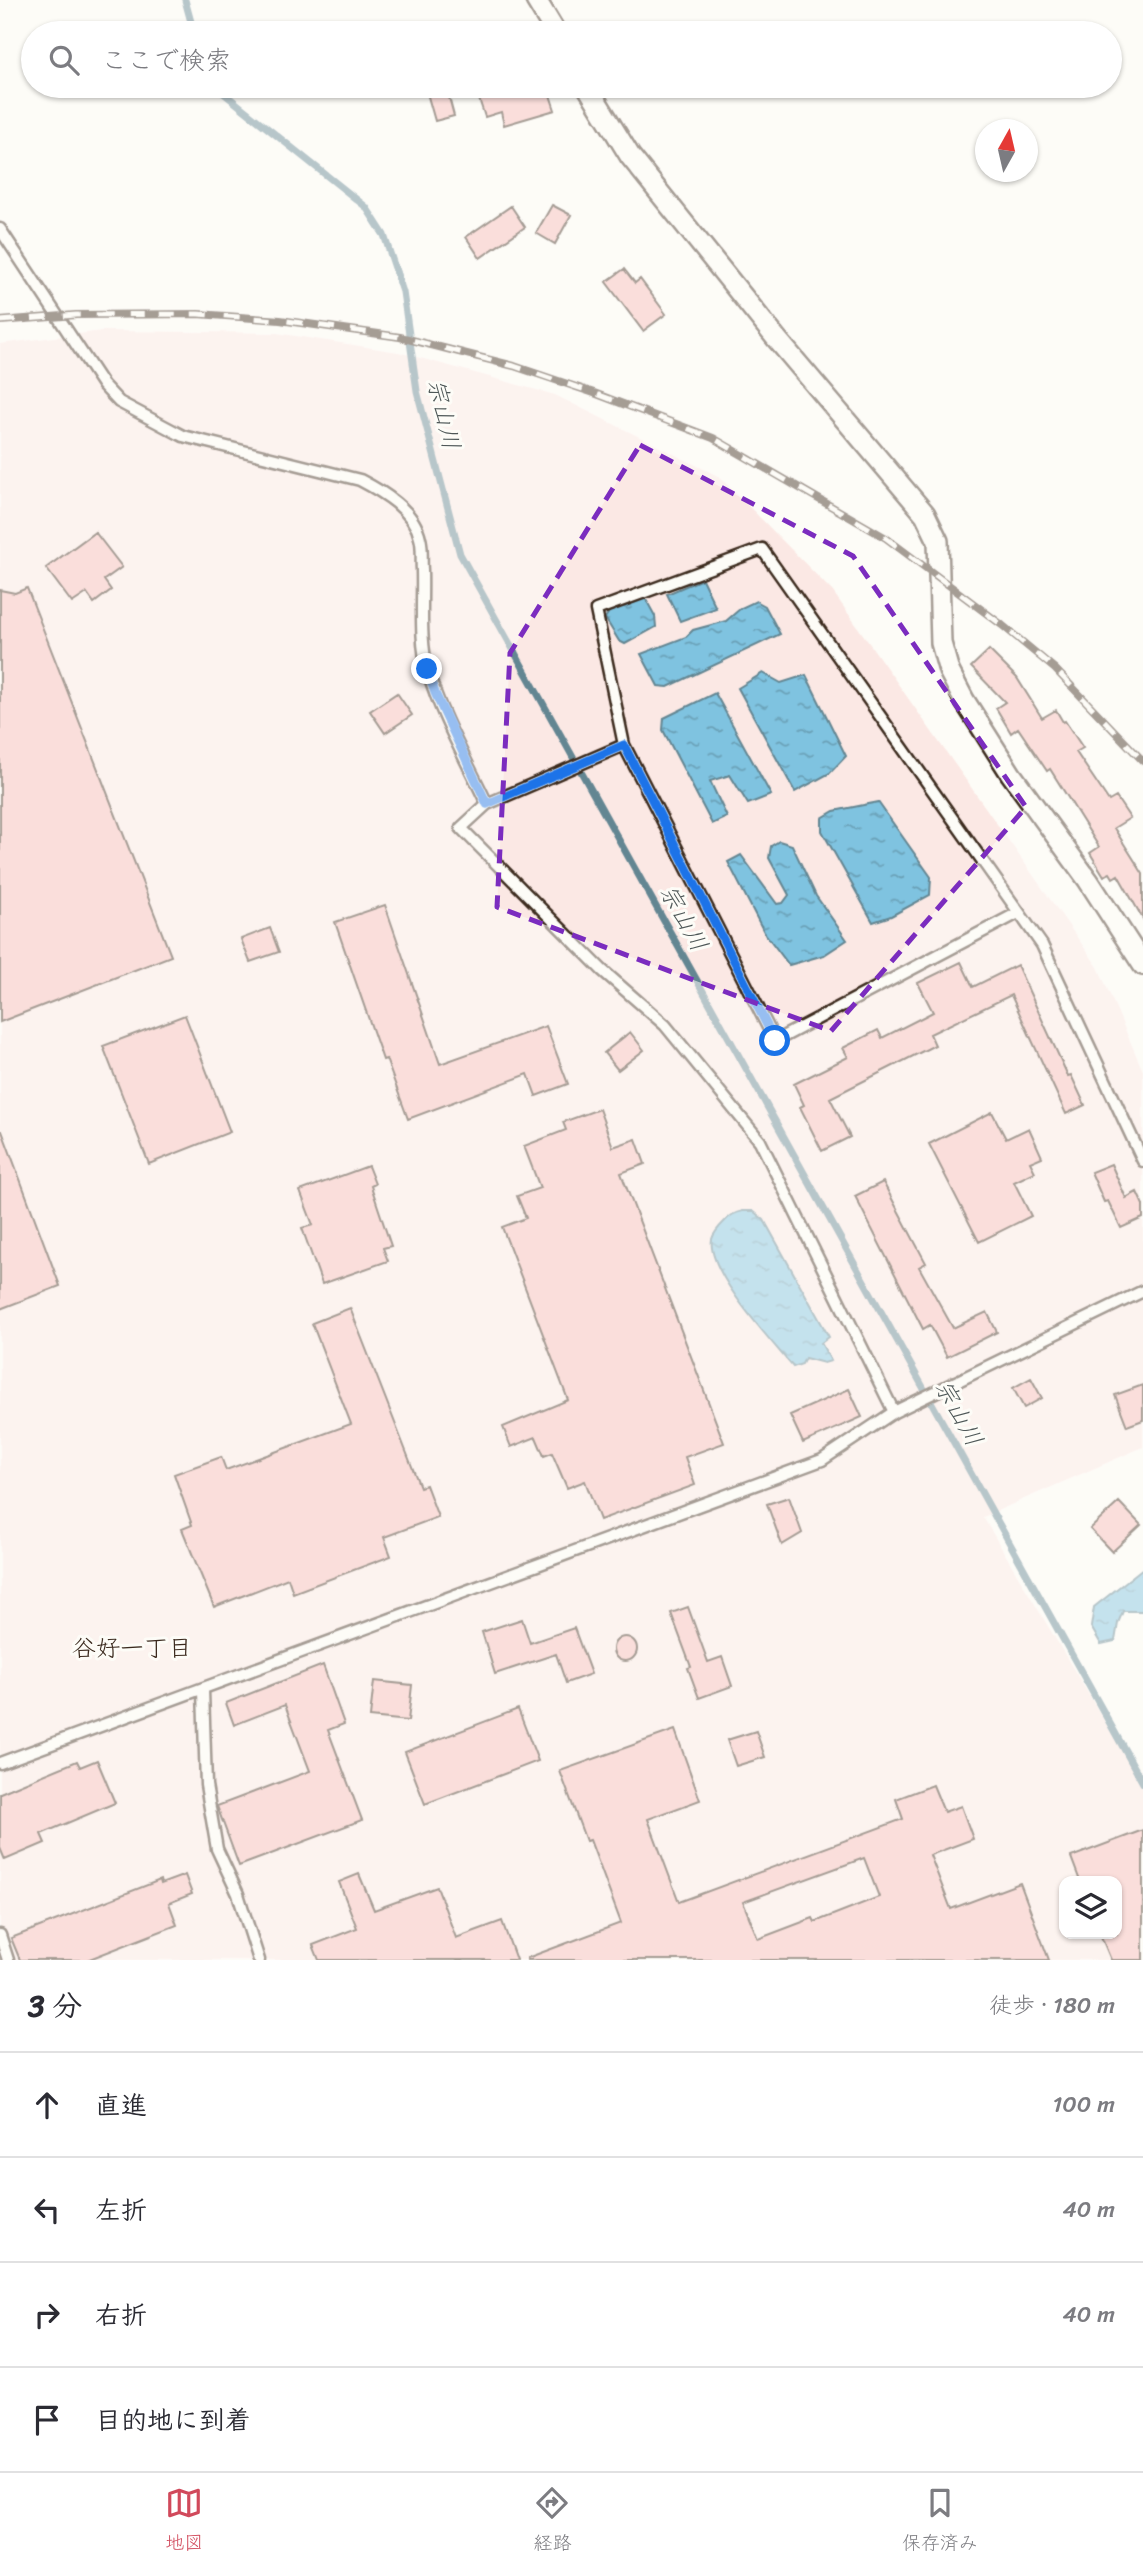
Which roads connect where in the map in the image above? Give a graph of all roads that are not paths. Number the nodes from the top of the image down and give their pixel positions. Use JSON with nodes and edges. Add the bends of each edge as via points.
{"nodes":[{"id":1,"x":536,"y":0,"type":"edge"},
{"id":2,"x":549,"y":21,"type":"edge"},
{"id":3,"x":594,"y":98,"type":"edge"},
{"id":4,"x":0,"y":229,"type":"edge"},
{"id":5,"x":624,"y":745,"type":"junction"},
{"id":6,"x":487,"y":804,"type":"junction"},
{"id":7,"x":1018,"y":913,"type":"junction"},
{"id":8,"x":1143,"y":965,"type":"edge"},
{"id":9,"x":1143,"y":1161,"type":"edge"},
{"id":10,"x":1143,"y":1291,"type":"edge"},
{"id":11,"x":894,"y":1412,"type":"junction"},
{"id":12,"x":203,"y":1690,"type":"junction"},
{"id":13,"x":0,"y":1763,"type":"edge"},
{"id":14,"x":0,"y":1935,"type":"edge"},
{"id":15,"x":8,"y":1960,"type":"edge"},
{"id":16,"x":259,"y":1960,"type":"edge"}],
"edges":[{"from":1,"to":2,"type":"street"},
{"from":3,"to":8,"type":"street","via":[[630,156],[925,514],[938,541],[941,643],[949,671],[1004,763]]},
{"from":4,"to":6,"type":"lane","via":[[103,385],[119,402],[183,436],[360,480],[400,506],[420,537],[427,669]]},
{"from":5,"to":6,"type":"lane"},
{"from":5,"to":7,"type":"lane","via":[[775,1041]]},
{"from":5,"to":7,"type":"lane","via":[[596,610],[762,549]]},
{"from":6,"to":11,"type":"lane","via":[[461,828],[665,1026],[760,1140]]},
{"from":7,"to":9,"type":"lane","via":[[1042,945]]},
{"from":10,"to":11,"type":"lane"},
{"from":11,"to":12,"type":"lane","via":[[822,1460]]},
{"from":12,"to":13,"type":"lane"},
{"from":12,"to":16,"type":"lane","via":[[206,1786],[217,1849],[238,1894]]},
{"from":14,"to":15,"type":"lane"}]}
